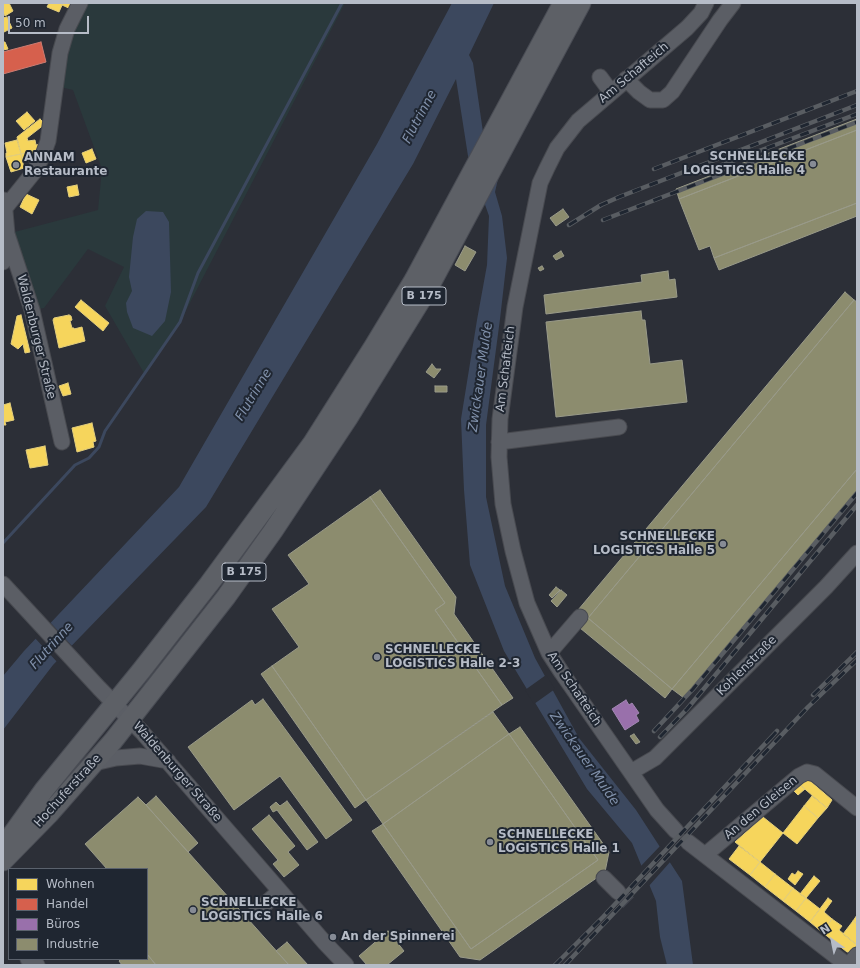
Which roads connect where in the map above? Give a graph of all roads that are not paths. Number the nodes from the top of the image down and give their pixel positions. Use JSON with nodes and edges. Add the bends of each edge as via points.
{"nodes":[{"id":1,"x":80,"y":3,"type":"edge"},
{"id":2,"x":564,"y":3,"type":"edge"},
{"id":3,"x":581,"y":3,"type":"edge"},
{"id":4,"x":706,"y":3,"type":"edge"},
{"id":5,"x":733,"y":3,"type":"edge"},
{"id":6,"x":600,"y":77,"type":"dead end"},
{"id":7,"x":626,"y":79,"type":"junction"},
{"id":8,"x":611,"y":92,"type":"junction"},
{"id":9,"x":494,"y":149,"type":"junction"},
{"id":10,"x":4,"y":203,"type":"edge"},
{"id":11,"x":7,"y":234,"type":"junction"},
{"id":12,"x":3,"y":262,"type":"edge"},
{"id":13,"x":619,"y":427,"type":"dead end"},
{"id":14,"x":62,"y":442,"type":"dead end"},
{"id":15,"x":499,"y":442,"type":"junction"},
{"id":16,"x":857,"y":552,"type":"edge"},
{"id":17,"x":3,"y":584,"type":"edge"},
{"id":18,"x":580,"y":617,"type":"dead end"},
{"id":19,"x":549,"y":653,"type":"junction"},
{"id":20,"x":115,"y":703,"type":"junction"},
{"id":21,"x":130,"y":719,"type":"junction"},
{"id":22,"x":168,"y":761,"type":"junction"},
{"id":23,"x":94,"y":763,"type":"junction"},
{"id":24,"x":631,"y":772,"type":"junction"},
{"id":25,"x":857,"y":808,"type":"edge"},
{"id":26,"x":676,"y":831,"type":"dead end"},
{"id":27,"x":688,"y":842,"type":"dead end"},
{"id":28,"x":3,"y":847,"type":"edge"},
{"id":29,"x":705,"y":856,"type":"junction"},
{"id":30,"x":3,"y":861,"type":"edge"},
{"id":31,"x":604,"y":878,"type":"dead end"},
{"id":32,"x":280,"y":891,"type":"junction"},
{"id":33,"x":618,"y":892,"type":"tunnel mouth"},
{"id":34,"x":256,"y":912,"type":"dead end"},
{"id":35,"x":857,"y":955,"type":"edge"},
{"id":36,"x":346,"y":965,"type":"edge"},
{"id":37,"x":848,"y":965,"type":"edge"}],
"edges":[{"from":1,"to":10,"type":"street","via":[[67,29],[60,53],[48,141],[43,155],[34,172]]},
{"from":2,"to":9,"type":"main road","number":"B 175"},
{"from":3,"to":9,"type":"main road","number":"B 175"},
{"from":4,"to":7,"type":"street","name":"Am Schafteich","via":[[701,13],[687,28]]},
{"from":5,"to":7,"type":"street","via":[[672,92],[662,100],[650,100]]},
{"from":6,"to":8,"type":"street"},
{"from":7,"to":8,"type":"street","name":"Am Schafteich"},
{"from":8,"to":15,"type":"street","name":"Am Schafteich","via":[[578,121],[557,148],[540,183],[514,307]]},
{"from":9,"to":20,"type":"main road","number":"B 175","via":[[466,185],[414,280],[312,444],[209,584]]},
{"from":9,"to":21,"type":"main road","number":"B 175","via":[[473,204],[429,287],[348,418],[226,597]]},
{"from":10,"to":11,"type":"street","name":"Waldenburger Straße"},
{"from":11,"to":12,"type":"street","name":"Waldenburger Straße"},
{"from":11,"to":14,"type":"street","name":"Waldenburger Straße","via":[[32,310]]},
{"from":13,"to":15,"type":"street"},
{"from":15,"to":19,"type":"street","name":"Am Schafteich","via":[[503,504],[513,551],[527,603]]},
{"from":16,"to":24,"type":"street","name":"Kohlenstraße","via":[[826,588],[654,758]]},
{"from":17,"to":20,"type":"street","name":"Waldenburger Straße","via":[[98,688]]},
{"from":18,"to":19,"type":"street"},
{"from":19,"to":24,"type":"street","name":"Am Schafteich"},
{"from":20,"to":21,"type":"street","name":"Waldenburger Straße"},
{"from":20,"to":28,"type":"main road","name":"Hochuferstraße","number":"B 175","via":[[44,790]]},
{"from":21,"to":22,"type":"street","name":"Waldenburger Straße"},
{"from":21,"to":23,"type":"main road","name":"Hochuferstraße","number":"B 175"},
{"from":22,"to":23,"type":"street","via":[[140,756]]},
{"from":22,"to":32,"type":"street","name":"Waldenburger Straße"},
{"from":23,"to":30,"type":"main road","name":"Hochuferstraße","number":"B 175"},
{"from":24,"to":26,"type":"street","name":"Am Schafteich","via":[[657,810]]},
{"from":25,"to":29,"type":"street","name":"An den Gleisen","via":[[815,774],[807,772]]},
{"from":27,"to":29,"type":"street"},
{"from":29,"to":37,"type":"street"},
{"from":31,"to":33,"type":"street"},
{"from":32,"to":34,"type":"street"},
{"from":32,"to":36,"type":"street","name":"Waldenburger Straße"},
{"from":35,"to":37,"type":"street"}]}
